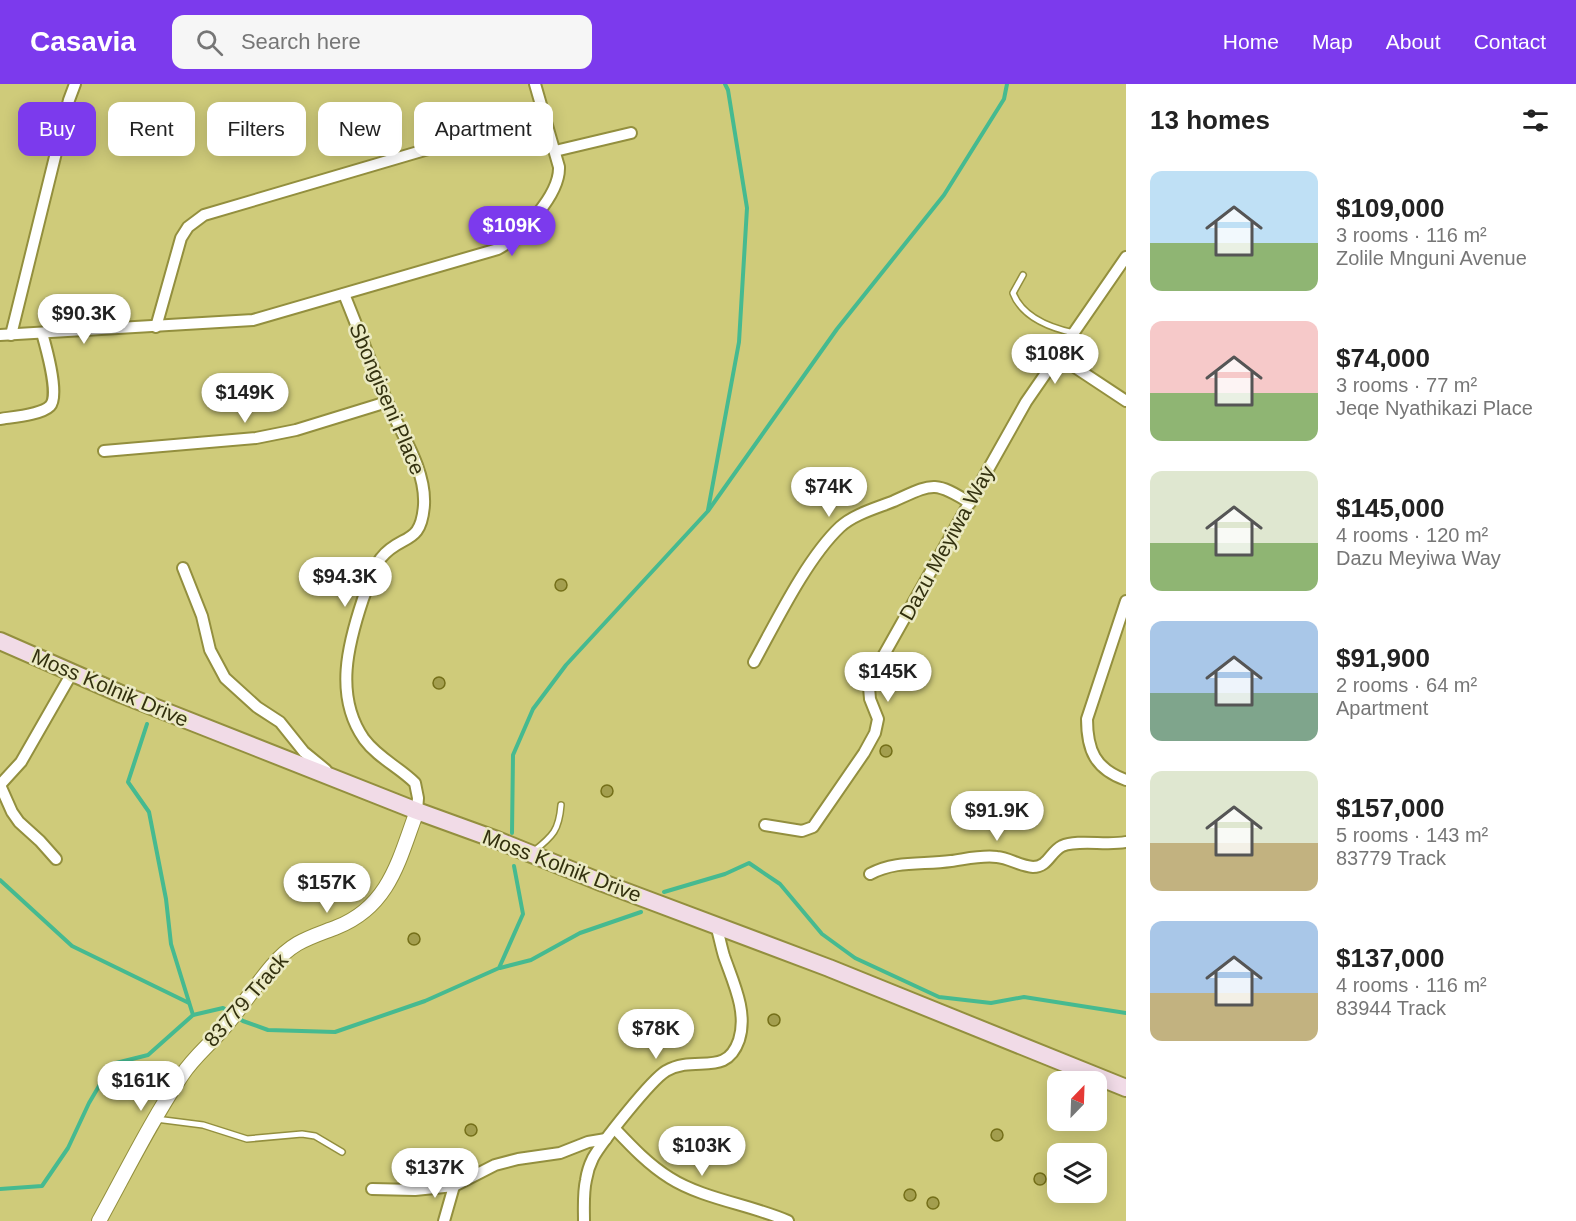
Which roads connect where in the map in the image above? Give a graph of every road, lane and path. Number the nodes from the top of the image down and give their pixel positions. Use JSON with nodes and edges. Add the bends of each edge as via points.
{"nodes":[{"id":1,"x":75,"y":84,"type":"edge"},
{"id":2,"x":535,"y":84,"type":"edge"},
{"id":3,"x":540,"y":102,"type":"edge"},
{"id":4,"x":631,"y":133,"type":"dead end"},
{"id":5,"x":553,"y":144,"type":"edge"},
{"id":6,"x":555,"y":151,"type":"junction"},
{"id":7,"x":414,"y":153,"type":"edge"},
{"id":8,"x":1126,"y":257,"type":"edge"},
{"id":9,"x":1023,"y":275,"type":"dead end"},
{"id":10,"x":344,"y":294,"type":"junction"},
{"id":11,"x":156,"y":327,"type":"junction"},
{"id":12,"x":42,"y":333,"type":"junction"},
{"id":13,"x":1074,"y":333,"type":"junction"},
{"id":14,"x":6,"y":335,"type":"edge"},
{"id":15,"x":1058,"y":356,"type":"junction"},
{"id":16,"x":1126,"y":401,"type":"edge"},
{"id":17,"x":387,"y":402,"type":"junction"},
{"id":18,"x":0,"y":419,"type":"edge"},
{"id":19,"x":104,"y":451,"type":"dead end"},
{"id":20,"x":970,"y":503,"type":"junction"},
{"id":21,"x":183,"y":568,"type":"dead end"},
{"id":22,"x":1126,"y":601,"type":"edge"},
{"id":23,"x":0,"y":641,"type":"edge"},
{"id":24,"x":754,"y":662,"type":"dead end"},
{"id":25,"x":72,"y":673,"type":"junction"},
{"id":26,"x":1126,"y":780,"type":"edge"},
{"id":27,"x":344,"y":782,"type":"junction"},
{"id":28,"x":0,"y":785,"type":"edge"},
{"id":29,"x":561,"y":806,"type":"dead end"},
{"id":30,"x":417,"y":811,"type":"junction"},
{"id":31,"x":765,"y":825,"type":"dead end"},
{"id":32,"x":1126,"y":842,"type":"edge"},
{"id":33,"x":531,"y":854,"type":"junction"},
{"id":34,"x":56,"y":859,"type":"dead end"},
{"id":35,"x":870,"y":874,"type":"dead end"},
{"id":36,"x":716,"y":925,"type":"junction"},
{"id":37,"x":1126,"y":1088,"type":"edge"},
{"id":38,"x":155,"y":1119,"type":"junction"},
{"id":39,"x":615,"y":1129,"type":"junction"},
{"id":40,"x":606,"y":1139,"type":"junction"},
{"id":41,"x":342,"y":1152,"type":"dead end"},
{"id":42,"x":454,"y":1186,"type":"junction"},
{"id":43,"x":372,"y":1189,"type":"dead end"},
{"id":44,"x":101,"y":1220,"type":"edge"},
{"id":45,"x":444,"y":1221,"type":"edge"},
{"id":46,"x":584,"y":1221,"type":"edge"},
{"id":47,"x":788,"y":1221,"type":"edge"}],
"edges":[{"from":1,"to":14,"type":"street"},
{"from":2,"to":3,"type":"street"},
{"from":4,"to":6,"type":"street"},
{"from":5,"to":6,"type":"street"},
{"from":6,"to":10,"type":"street","via":[[557,183],[542,207],[511,241],[498,249]]},
{"from":7,"to":11,"type":"street","via":[[204,215],[181,238]]},
{"from":8,"to":13,"type":"street","name":"Dazu Meyiwa Way"},
{"from":9,"to":13,"type":"lane","via":[[1013,293],[1018,302],[1035,318]]},
{"from":10,"to":11,"type":"street","via":[[253,320]]},
{"from":10,"to":17,"type":"street","name":"Sbongiseni Place"},
{"from":11,"to":12,"type":"street"},
{"from":12,"to":14,"type":"street"},
{"from":12,"to":18,"type":"street","via":[[50,366],[52,403],[42,410]]},
{"from":13,"to":15,"type":"street","name":"Dazu Meyiwa Way"},
{"from":15,"to":16,"type":"street"},
{"from":15,"to":20,"type":"street","name":"Dazu Meyiwa Way","via":[[1026,402]]},
{"from":17,"to":19,"type":"street","via":[[256,438]]},
{"from":17,"to":30,"type":"street","name":"Sbongiseni Place","via":[[420,475],[424,489],[422,523],[416,533],[390,549],[374,569],[351,637],[346,687],[356,725],[364,738],[383,759],[415,783]]},
{"from":20,"to":24,"type":"street","via":[[947,489],[929,487],[841,526],[804,575]]},
{"from":20,"to":31,"type":"street","name":"Dazu Meyiwa Way","via":[[869,687],[878,719],[867,748],[813,828],[802,831]]},
{"from":21,"to":27,"type":"street","via":[[202,616],[210,650],[225,678],[256,707],[280,722],[315,762]]},
{"from":22,"to":26,"type":"street","via":[[1087,719],[1090,750],[1102,767]]},
{"from":23,"to":25,"type":"main road","name":"Moss Kolnik Drive"},
{"from":25,"to":27,"type":"main road","name":"Moss Kolnik Drive"},
{"from":25,"to":28,"type":"street","via":[[21,762]]},
{"from":27,"to":30,"type":"main road","name":"Moss Kolnik Drive"},
{"from":28,"to":34,"type":"street","via":[[15,817]]},
{"from":29,"to":33,"type":"lane","via":[[558,828]]},
{"from":30,"to":33,"type":"main road","name":"Moss Kolnik Drive"},
{"from":30,"to":38,"type":"street","name":"83779 Track","via":[[393,876],[374,903],[356,918],[293,946],[273,965],[183,1073]]},
{"from":32,"to":35,"type":"street","via":[[1064,845],[1042,865],[1034,867],[989,856],[896,865]]},
{"from":33,"to":36,"type":"main road","name":"Moss Kolnik Drive"},
{"from":36,"to":37,"type":"main road","name":"Moss Kolnik Drive"},
{"from":36,"to":39,"type":"street","via":[[742,1014],[732,1056],[718,1063],[685,1064],[663,1073]]},
{"from":38,"to":41,"type":"lane","via":[[202,1125],[247,1139],[315,1136]]},
{"from":38,"to":44,"type":"street","name":"83779 Track"},
{"from":39,"to":40,"type":"street"},
{"from":39,"to":47,"type":"street","via":[[671,1179]]},
{"from":40,"to":42,"type":"street","via":[[560,1153],[495,1165]]},
{"from":40,"to":46,"type":"street","via":[[592,1160],[586,1179]]},
{"from":42,"to":43,"type":"street"},
{"from":42,"to":45,"type":"street"}]}
